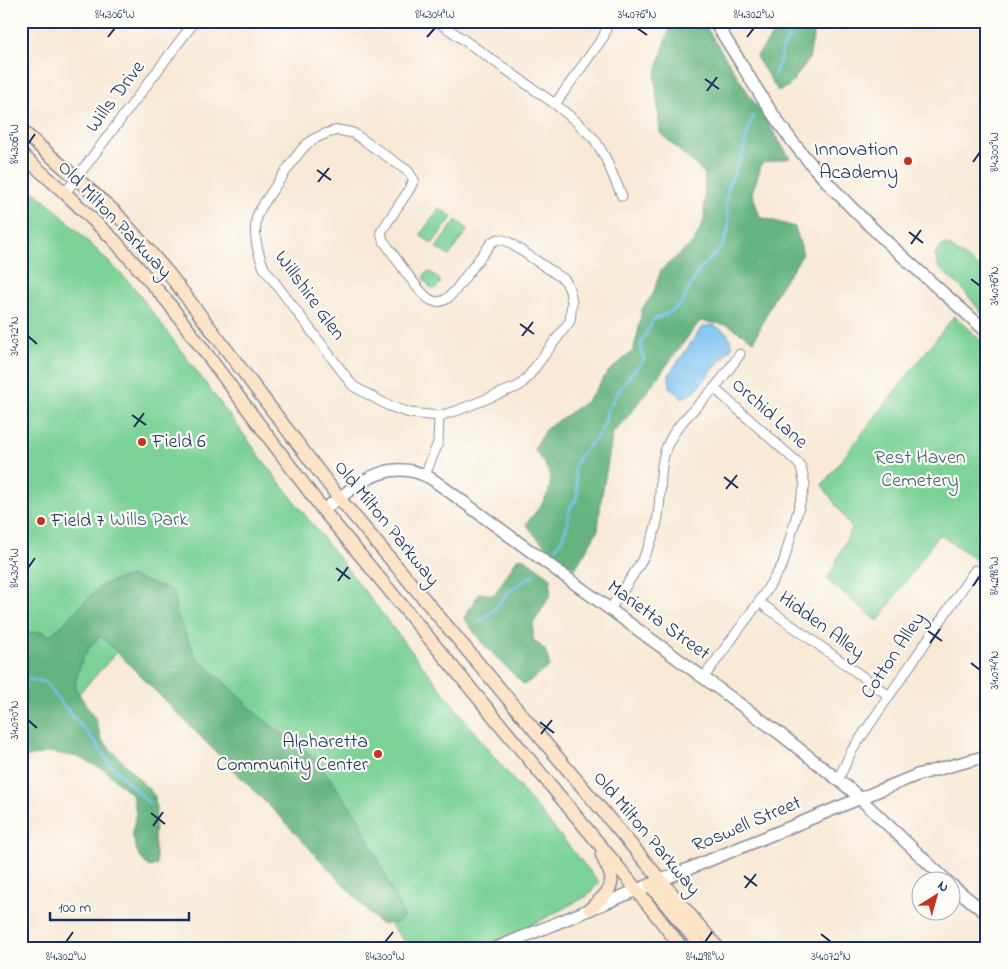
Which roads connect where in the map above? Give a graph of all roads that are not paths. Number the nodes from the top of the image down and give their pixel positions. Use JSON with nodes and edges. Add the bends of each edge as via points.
{"nodes":[{"id":1,"x":437,"y":21,"type":"edge"},
{"id":2,"x":608,"y":21,"type":"edge"},
{"id":3,"x":714,"y":21,"type":"edge"},
{"id":4,"x":194,"y":22,"type":"edge"},
{"id":5,"x":555,"y":104,"type":"junction"},
{"id":6,"x":21,"y":130,"type":"edge"},
{"id":7,"x":21,"y":154,"type":"edge"},
{"id":8,"x":77,"y":177,"type":"junction"},
{"id":9,"x":65,"y":193,"type":"junction"},
{"id":10,"x":622,"y":196,"type":"dead end"},
{"id":11,"x":987,"y":332,"type":"edge"},
{"id":12,"x":740,"y":354,"type":"dead end"},
{"id":13,"x":714,"y":388,"type":"junction"},
{"id":14,"x":439,"y":416,"type":"junction"},
{"id":15,"x":425,"y":476,"type":"junction"},
{"id":16,"x":339,"y":498,"type":"junction"},
{"id":17,"x":323,"y":510,"type":"junction"},
{"id":18,"x":975,"y":570,"type":"dead end"},
{"id":19,"x":759,"y":602,"type":"junction"},
{"id":20,"x":610,"y":609,"type":"junction"},
{"id":21,"x":704,"y":677,"type":"junction"},
{"id":22,"x":888,"y":695,"type":"junction"},
{"id":23,"x":987,"y":756,"type":"edge"},
{"id":24,"x":838,"y":780,"type":"junction"},
{"id":25,"x":860,"y":799,"type":"junction"},
{"id":26,"x":600,"y":845,"type":"junction"},
{"id":27,"x":937,"y":872,"type":"edge"},
{"id":28,"x":662,"y":880,"type":"junction"},
{"id":29,"x":650,"y":885,"type":"junction"},
{"id":30,"x":636,"y":890,"type":"junction"},
{"id":31,"x":960,"y":892,"type":"edge"},
{"id":32,"x":590,"y":909,"type":"junction"},
{"id":33,"x":987,"y":914,"type":"edge"},
{"id":34,"x":496,"y":948,"type":"edge"},
{"id":35,"x":682,"y":948,"type":"edge"},
{"id":36,"x":702,"y":948,"type":"edge"},
{"id":37,"x":718,"y":948,"type":"edge"}],
"edges":[{"from":1,"to":5,"type":"street"},
{"from":2,"to":5,"type":"street","via":[[604,36]]},
{"from":3,"to":11,"type":"street","via":[[774,117],[824,180]]},
{"from":4,"to":8,"type":"street","name":"Wills Drive"},
{"from":5,"to":10,"type":"street","via":[[595,140]]},
{"from":6,"to":8,"type":"main road","name":"Old Milton Parkway"},
{"from":7,"to":9,"type":"main road","name":"Old Milton Parkway"},
{"from":8,"to":9,"type":"street","name":"Wills Drive"},
{"from":8,"to":16,"type":"main road","name":"Old Milton Parkway","via":[[116,213],[169,274]]},
{"from":9,"to":17,"type":"main road","name":"Old Milton Parkway","via":[[114,240],[167,301]]},
{"from":12,"to":13,"type":"street"},
{"from":13,"to":19,"type":"street","name":"Orchid Lane","via":[[796,461],[805,479],[783,564]]},
{"from":13,"to":20,"type":"street","via":[[695,406],[668,444],[662,464],[658,514],[652,538],[639,567]]},
{"from":14,"to":14,"type":"street","name":"Willshire Glen","via":[[389,406],[353,386],[264,268],[257,252],[254,235],[258,214],[305,145],[321,134],[338,130],[353,133],[408,171],[414,180],[381,232],[383,240],[422,293],[432,301],[447,299],[492,242],[498,239],[507,240],[565,280],[570,291],[570,321],[519,386]]},
{"from":14,"to":15,"type":"street","via":[[438,443]]},
{"from":15,"to":16,"type":"street","name":"Marietta Street","via":[[402,469],[384,472]]},
{"from":15,"to":20,"type":"street","name":"Marietta Street"},
{"from":16,"to":17,"type":"street","name":"Marietta Street"},
{"from":16,"to":28,"type":"main road","name":"Old Milton Parkway"},
{"from":17,"to":26,"type":"main road","name":"Old Milton Parkway"},
{"from":18,"to":22,"type":"street","name":"Cotton Alley"},
{"from":19,"to":21,"type":"street","name":"Orchid Lane"},
{"from":19,"to":22,"type":"street","name":"Hidden Alley"},
{"from":20,"to":21,"type":"street","name":"Marietta Street"},
{"from":21,"to":24,"type":"street","name":"Marietta Street"},
{"from":22,"to":24,"type":"street","name":"Cotton Alley","via":[[851,752]]},
{"from":23,"to":25,"type":"street","name":"Roswell Street","via":[[917,775]]},
{"from":24,"to":25,"type":"street","name":"Marietta Street"},
{"from":25,"to":27,"type":"street","name":"Marietta Street"},
{"from":25,"to":28,"type":"street","name":"Roswell Street"},
{"from":26,"to":30,"type":"main road","name":"Old Milton Parkway"},
{"from":26,"to":32,"type":"main road","via":[[611,884],[608,892]]},
{"from":28,"to":29,"type":"street","name":"Roswell Street"},
{"from":28,"to":37,"type":"main road","name":"Old Milton Parkway"},
{"from":29,"to":30,"type":"street","name":"Roswell Street"},
{"from":29,"to":36,"type":"main road"},
{"from":30,"to":32,"type":"street","name":"Roswell Street"},
{"from":30,"to":35,"type":"main road","name":"Old Milton Parkway"},
{"from":31,"to":33,"type":"street","name":"Marietta Street"},
{"from":32,"to":34,"type":"street","name":"Roswell Street"}]}
